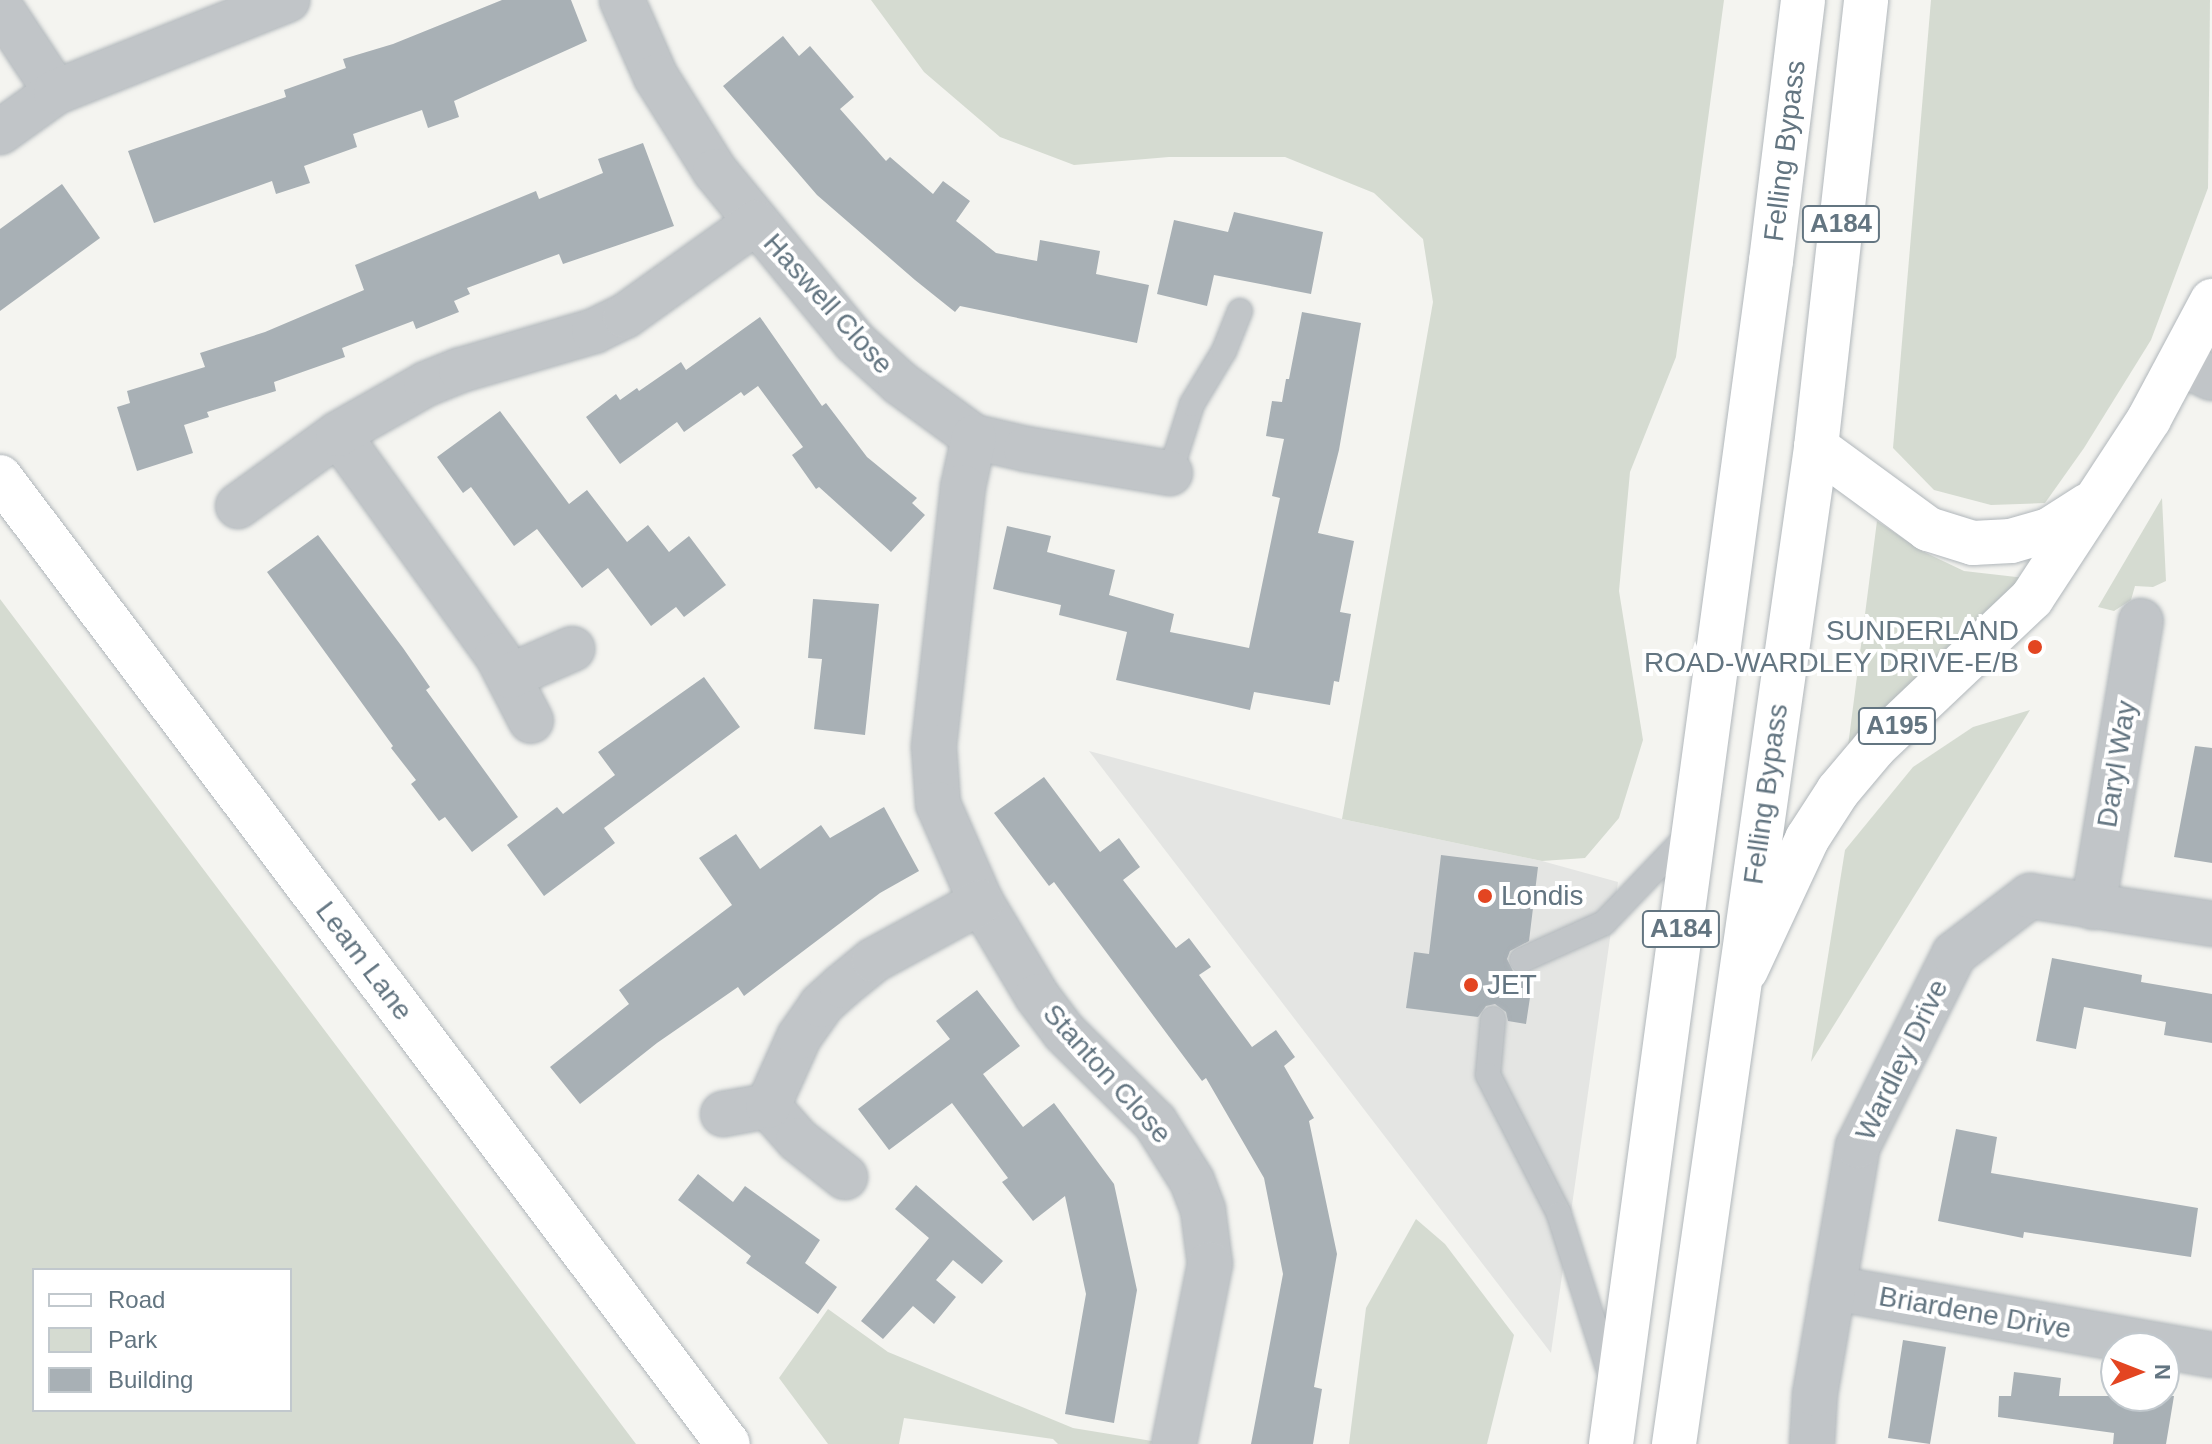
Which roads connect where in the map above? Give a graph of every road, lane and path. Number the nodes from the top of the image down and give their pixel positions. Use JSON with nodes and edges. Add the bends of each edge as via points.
{"nodes":[{"id":1,"x":287,"y":0,"type":"edge"},
{"id":2,"x":622,"y":0,"type":"edge"},
{"id":3,"x":1803,"y":0,"type":"edge"},
{"id":4,"x":1866,"y":0,"type":"edge"},
{"id":5,"x":0,"y":7,"type":"edge"},
{"id":6,"x":56,"y":92,"type":"junction"},
{"id":7,"x":0,"y":132,"type":"edge"},
{"id":8,"x":755,"y":223,"type":"junction"},
{"id":9,"x":2212,"y":301,"type":"edge"},
{"id":10,"x":1240,"y":311,"type":"dead end"},
{"id":11,"x":2196,"y":370,"type":"edge"},
{"id":12,"x":338,"y":434,"type":"junction"},
{"id":13,"x":974,"y":437,"type":"junction"},
{"id":14,"x":1816,"y":447,"type":"junction"},
{"id":15,"x":1170,"y":473,"type":"joint"},
{"id":16,"x":0,"y":477,"type":"edge"},
{"id":17,"x":2097,"y":499,"type":"junction"},
{"id":18,"x":238,"y":506,"type":"dead end"},
{"id":19,"x":2141,"y":621,"type":"dead end"},
{"id":20,"x":572,"y":649,"type":"dead end"},
{"id":21,"x":510,"y":676,"type":"junction"},
{"id":22,"x":531,"y":721,"type":"dead end"},
{"id":23,"x":1695,"y":828,"type":"junction"},
{"id":24,"x":981,"y":902,"type":"junction"},
{"id":25,"x":2093,"y":907,"type":"junction"},
{"id":26,"x":2212,"y":924,"type":"edge"},
{"id":27,"x":1522,"y":960,"type":"dead end"},
{"id":28,"x":1740,"y":983,"type":"junction"},
{"id":29,"x":1493,"y":1019,"type":"dead end"},
{"id":30,"x":768,"y":1106,"type":"junction"},
{"id":31,"x":723,"y":1114,"type":"dead end"},
{"id":32,"x":845,"y":1177,"type":"dead end"},
{"id":33,"x":1833,"y":1288,"type":"junction"},
{"id":34,"x":2212,"y":1355,"type":"edge"},
{"id":35,"x":1618,"y":1397,"type":"junction"},
{"id":36,"x":728,"y":1444,"type":"edge"},
{"id":37,"x":1174,"y":1444,"type":"edge"},
{"id":38,"x":1611,"y":1444,"type":"edge"},
{"id":39,"x":1674,"y":1444,"type":"edge"},
{"id":40,"x":1812,"y":1444,"type":"edge"}],
"edges":[{"from":1,"to":6,"type":"street"},
{"from":2,"to":8,"type":"street","name":"Haswell Close","via":[[663,90]]},
{"from":3,"to":23,"type":"main road","name":"Felling Bypass","number":"A184"},
{"from":4,"to":14,"type":"main road","name":"Felling Bypass","number":"A184"},
{"from":5,"to":6,"type":"street"},
{"from":6,"to":7,"type":"street"},
{"from":8,"to":12,"type":"street","name":"Haswell Close","via":[[625,316],[594,331],[461,370]]},
{"from":8,"to":13,"type":"street","name":"Haswell Close","via":[[855,342]]},
{"from":9,"to":11,"type":"main road","number":"A195"},
{"from":10,"to":15,"type":"lane","via":[[1224,351],[1192,404]]},
{"from":11,"to":17,"type":"main road","number":"A195"},
{"from":12,"to":18,"type":"street","name":"Haswell Close"},
{"from":12,"to":21,"type":"street"},
{"from":13,"to":15,"type":"street","name":"Haswell Close"},
{"from":13,"to":24,"type":"street","name":"Stanton Close","via":[[963,487],[933,775],[938,804]]},
{"from":14,"to":17,"type":"main road","number":"A195","via":[[1928,529],[1973,543],[2011,541],[2049,530]]},
{"from":14,"to":28,"type":"main road","name":"Felling Bypass","number":"A184"},
{"from":16,"to":36,"type":"main road","name":"Leam Lane"},
{"from":17,"to":28,"type":"main road","number":"A195","via":[[2032,598],[1875,747],[1838,791],[1807,839]]},
{"from":19,"to":25,"type":"street","name":"Daryl Way"},
{"from":20,"to":21,"type":"street"},
{"from":21,"to":22,"type":"street"},
{"from":23,"to":27,"type":"lane","via":[[1604,923]]},
{"from":23,"to":35,"type":"main road","name":"Felling Bypass","number":"A184"},
{"from":24,"to":30,"type":"street","via":[[874,960],[821,1005],[799,1037]]},
{"from":24,"to":37,"type":"street","name":"Stanton Close","via":[[1015,963],[1064,1032],[1135,1101],[1174,1148],[1203,1210],[1210,1264]]},
{"from":25,"to":26,"type":"street","name":"Wardley Drive"},
{"from":25,"to":33,"type":"street","name":"Wardley Drive","via":[[2030,896],[1954,954],[1858,1146]]},
{"from":28,"to":39,"type":"main road","name":"Felling Bypass","number":"A184"},
{"from":29,"to":35,"type":"lane","via":[[1488,1075],[1559,1214]]},
{"from":30,"to":31,"type":"street"},
{"from":30,"to":32,"type":"street","via":[[798,1140]]},
{"from":33,"to":34,"type":"street","name":"Briardene Drive"},
{"from":33,"to":40,"type":"street","name":"Wardley Drive"},
{"from":35,"to":38,"type":"main road","name":"Felling Bypass","number":"A184"}]}
